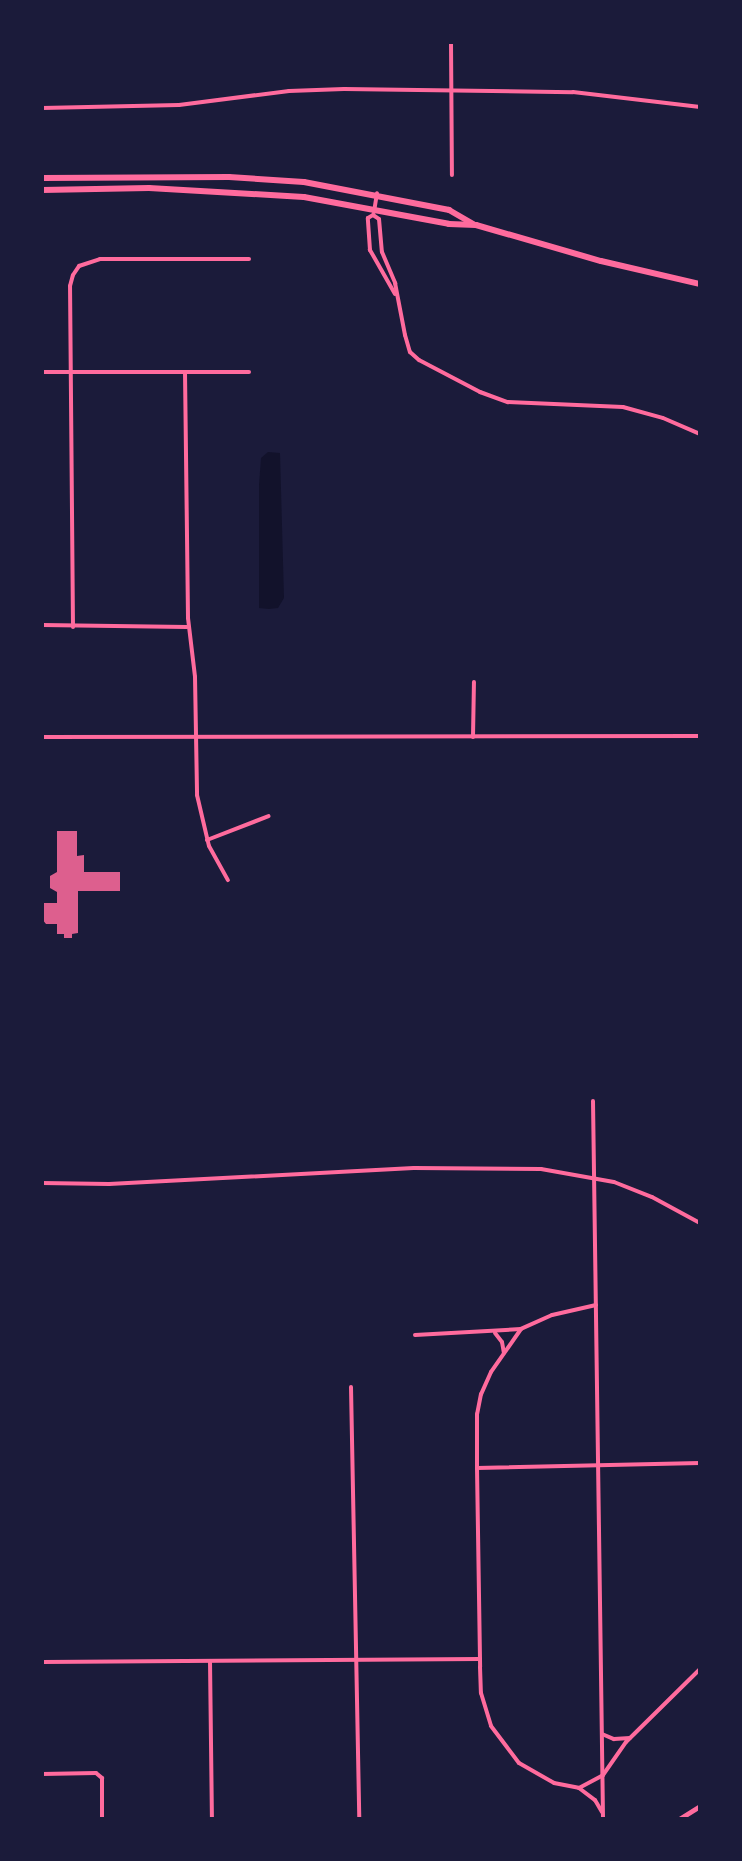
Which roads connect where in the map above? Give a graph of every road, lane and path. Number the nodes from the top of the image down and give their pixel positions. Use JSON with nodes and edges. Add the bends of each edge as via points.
{"nodes":[{"id":1,"x":451,"y":42,"type":"edge"},
{"id":2,"x":451,"y":90,"type":"junction"},
{"id":3,"x":700,"y":107,"type":"edge"},
{"id":4,"x":42,"y":108,"type":"edge"},
{"id":5,"x":452,"y":175,"type":"dead end"},
{"id":6,"x":42,"y":178,"type":"edge"},
{"id":7,"x":42,"y":190,"type":"edge"},
{"id":8,"x":377,"y":193,"type":"junction"},
{"id":9,"x":374,"y":212,"type":"junction"},
{"id":10,"x":476,"y":225,"type":"junction"},
{"id":11,"x":249,"y":259,"type":"dead end"},
{"id":12,"x":700,"y":284,"type":"edge"},
{"id":13,"x":395,"y":294,"type":"junction"},
{"id":14,"x":42,"y":372,"type":"edge"},
{"id":15,"x":71,"y":372,"type":"junction"},
{"id":16,"x":185,"y":372,"type":"junction"},
{"id":17,"x":249,"y":372,"type":"dead end"},
{"id":18,"x":700,"y":434,"type":"edge"},
{"id":19,"x":42,"y":625,"type":"edge"},
{"id":20,"x":73,"y":627,"type":"junction"},
{"id":21,"x":189,"y":627,"type":"junction"},
{"id":22,"x":474,"y":682,"type":"dead end"},
{"id":23,"x":700,"y":736,"type":"edge"},
{"id":24,"x":42,"y":737,"type":"edge"},
{"id":25,"x":195,"y":737,"type":"junction"},
{"id":26,"x":473,"y":737,"type":"junction"},
{"id":27,"x":269,"y":816,"type":"dead end"},
{"id":28,"x":207,"y":840,"type":"junction"},
{"id":29,"x":228,"y":880,"type":"dead end"},
{"id":30,"x":593,"y":1101,"type":"dead end"},
{"id":31,"x":593,"y":1176,"type":"junction"},
{"id":32,"x":42,"y":1183,"type":"edge"},
{"id":33,"x":700,"y":1223,"type":"edge"},
{"id":34,"x":596,"y":1305,"type":"junction"},
{"id":35,"x":521,"y":1329,"type":"junction"},
{"id":36,"x":493,"y":1332,"type":"junction"},
{"id":37,"x":415,"y":1335,"type":"dead end"},
{"id":38,"x":504,"y":1354,"type":"junction"},
{"id":39,"x":351,"y":1387,"type":"dead end"},
{"id":40,"x":700,"y":1463,"type":"edge"},
{"id":41,"x":597,"y":1465,"type":"junction"},
{"id":42,"x":477,"y":1468,"type":"junction"},
{"id":43,"x":480,"y":1659,"type":"junction"},
{"id":44,"x":356,"y":1660,"type":"junction"},
{"id":45,"x":210,"y":1661,"type":"junction"},
{"id":46,"x":42,"y":1662,"type":"edge"},
{"id":47,"x":700,"y":1669,"type":"edge"},
{"id":48,"x":602,"y":1734,"type":"junction"},
{"id":49,"x":630,"y":1738,"type":"junction"},
{"id":50,"x":42,"y":1774,"type":"edge"},
{"id":51,"x":603,"y":1775,"type":"junction"},
{"id":52,"x":579,"y":1788,"type":"junction"},
{"id":53,"x":700,"y":1806,"type":"edge"},
{"id":54,"x":603,"y":1816,"type":"edge"},
{"id":55,"x":102,"y":1819,"type":"edge"},
{"id":56,"x":212,"y":1819,"type":"edge"},
{"id":57,"x":359,"y":1819,"type":"edge"},
{"id":58,"x":679,"y":1819,"type":"edge"}],
"edges":[{"from":1,"to":2,"type":"street"},
{"from":2,"to":3,"type":"street","via":[[573,92]]},
{"from":2,"to":4,"type":"street","via":[[289,91],[179,105]]},
{"from":2,"to":5,"type":"street"},
{"from":6,"to":8,"type":"main road","via":[[229,177]]},
{"from":7,"to":9,"type":"main road","via":[[258,193]]},
{"from":8,"to":9,"type":"street"},
{"from":8,"to":10,"type":"main road","via":[[449,210]]},
{"from":9,"to":10,"type":"main road"},
{"from":9,"to":13,"type":"street"},
{"from":9,"to":13,"type":"street","via":[[368,218],[370,250]]},
{"from":10,"to":12,"type":"main road"},
{"from":11,"to":15,"type":"street","via":[[100,259],[79,266],[70,286]]},
{"from":13,"to":18,"type":"street","via":[[410,352],[480,392],[524,405],[642,411]]},
{"from":14,"to":15,"type":"street"},
{"from":15,"to":16,"type":"street"},
{"from":15,"to":20,"type":"street"},
{"from":16,"to":17,"type":"street"},
{"from":16,"to":21,"type":"street"},
{"from":19,"to":20,"type":"street"},
{"from":20,"to":21,"type":"street"},
{"from":21,"to":25,"type":"street"},
{"from":22,"to":26,"type":"street"},
{"from":23,"to":26,"type":"street"},
{"from":24,"to":25,"type":"street"},
{"from":25,"to":26,"type":"street"},
{"from":25,"to":28,"type":"street","via":[[197,795]]},
{"from":27,"to":28,"type":"street"},
{"from":28,"to":29,"type":"street"},
{"from":30,"to":31,"type":"street"},
{"from":31,"to":32,"type":"street","via":[[541,1169],[414,1168]]},
{"from":31,"to":33,"type":"street","via":[[652,1197]]},
{"from":31,"to":34,"type":"street"},
{"from":34,"to":35,"type":"street"},
{"from":34,"to":41,"type":"street"},
{"from":35,"to":36,"type":"street"},
{"from":35,"to":38,"type":"street"},
{"from":36,"to":37,"type":"street"},
{"from":36,"to":38,"type":"street","via":[[500,1337]]},
{"from":38,"to":42,"type":"street","via":[[481,1394]]},
{"from":39,"to":44,"type":"street"},
{"from":40,"to":41,"type":"street"},
{"from":41,"to":42,"type":"street"},
{"from":41,"to":48,"type":"street"},
{"from":42,"to":43,"type":"street"},
{"from":43,"to":44,"type":"street"},
{"from":43,"to":52,"type":"street","via":[[484,1707],[499,1739],[536,1774]]},
{"from":44,"to":45,"type":"street"},
{"from":44,"to":57,"type":"street"},
{"from":45,"to":46,"type":"street"},
{"from":45,"to":56,"type":"street"},
{"from":47,"to":49,"type":"street"},
{"from":48,"to":49,"type":"street"},
{"from":48,"to":51,"type":"street"},
{"from":49,"to":51,"type":"street"},
{"from":50,"to":55,"type":"street","via":[[96,1773],[102,1778]]},
{"from":51,"to":52,"type":"street"},
{"from":51,"to":54,"type":"street"},
{"from":52,"to":54,"type":"street","via":[[595,1800]]},
{"from":53,"to":58,"type":"street"}]}
